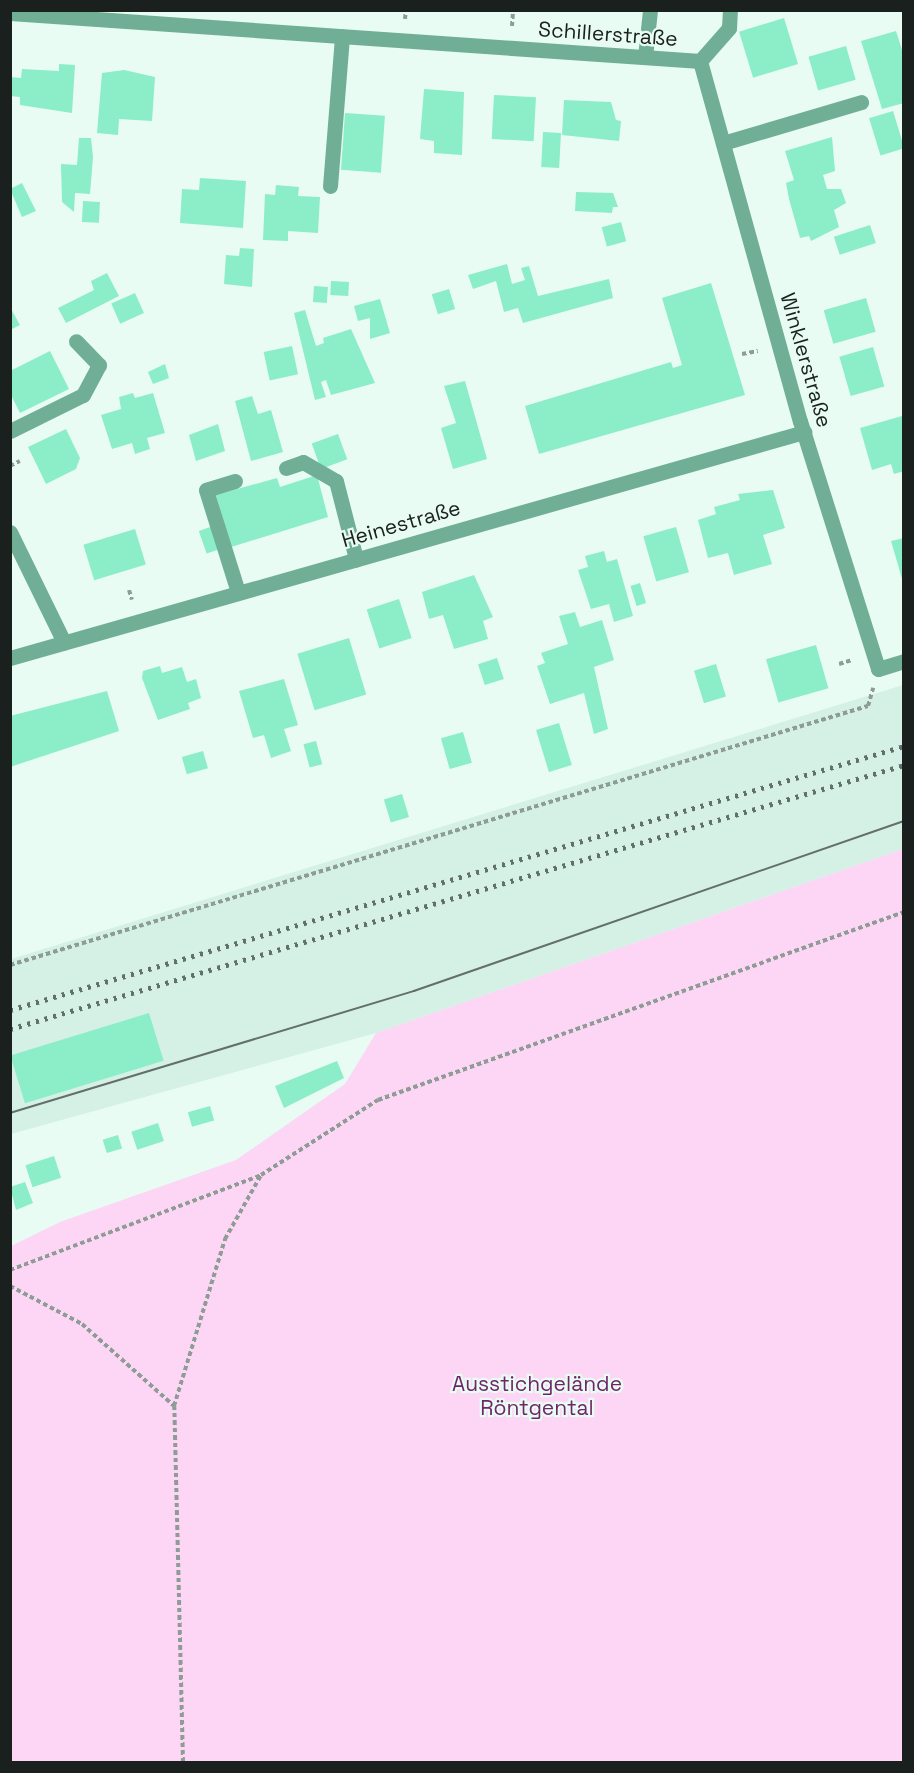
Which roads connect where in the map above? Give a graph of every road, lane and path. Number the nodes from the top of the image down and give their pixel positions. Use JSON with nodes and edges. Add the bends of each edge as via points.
{"nodes":[{"id":1,"x":650,"y":10,"type":"edge"},
{"id":2,"x":730,"y":10,"type":"edge"},
{"id":3,"x":10,"y":13,"type":"edge"},
{"id":4,"x":342,"y":36,"type":"junction"},
{"id":5,"x":645,"y":57,"type":"junction"},
{"id":6,"x":700,"y":61,"type":"junction"},
{"id":7,"x":861,"y":102,"type":"dead end"},
{"id":8,"x":723,"y":143,"type":"junction"},
{"id":9,"x":330,"y":186,"type":"dead end"},
{"id":10,"x":76,"y":341,"type":"dead end"},
{"id":11,"x":10,"y":431,"type":"edge"},
{"id":12,"x":804,"y":432,"type":"junction"},
{"id":13,"x":20,"y":461,"type":"dead end"},
{"id":14,"x":10,"y":466,"type":"edge"},
{"id":15,"x":286,"y":468,"type":"dead end"},
{"id":16,"x":235,"y":481,"type":"dead end"},
{"id":17,"x":10,"y":532,"type":"edge"},
{"id":18,"x":356,"y":559,"type":"junction"},
{"id":19,"x":238,"y":592,"type":"junction"},
{"id":20,"x":64,"y":642,"type":"junction"},
{"id":21,"x":10,"y":658,"type":"edge"},
{"id":22,"x":903,"y":661,"type":"edge"},
{"id":23,"x":878,"y":669,"type":"junction"},
{"id":24,"x":903,"y":912,"type":"edge"},
{"id":25,"x":10,"y":965,"type":"edge"},
{"id":26,"x":261,"y":1175,"type":"junction"},
{"id":27,"x":10,"y":1270,"type":"edge"},
{"id":28,"x":10,"y":1286,"type":"edge"},
{"id":29,"x":174,"y":1406,"type":"junction"},
{"id":30,"x":183,"y":1762,"type":"edge"}],
"edges":[{"from":1,"to":5,"type":"street"},
{"from":2,"to":6,"type":"street","via":[[729,28]]},
{"from":3,"to":4,"type":"street","name":"Schillerstraße"},
{"from":4,"to":5,"type":"street","name":"Schillerstraße"},
{"from":4,"to":9,"type":"street"},
{"from":5,"to":6,"type":"street","name":"Schillerstraße"},
{"from":6,"to":8,"type":"street","name":"Winklerstraße"},
{"from":7,"to":8,"type":"street"},
{"from":8,"to":12,"type":"street","name":"Winklerstraße"},
{"from":10,"to":11,"type":"street","via":[[99,365],[83,395]]},
{"from":12,"to":18,"type":"street","name":"Heinestraße"},
{"from":12,"to":23,"type":"street","name":"Winklerstraße"},
{"from":13,"to":14,"type":"path"},
{"from":15,"to":18,"type":"street","via":[[303,462],[336,481]]},
{"from":16,"to":19,"type":"street","via":[[206,490]]},
{"from":17,"to":20,"type":"street"},
{"from":18,"to":19,"type":"street","name":"Heinestraße"},
{"from":19,"to":20,"type":"street","name":"Heinestraße"},
{"from":20,"to":21,"type":"street","name":"Heinestraße"},
{"from":22,"to":23,"type":"street"},
{"from":23,"to":25,"type":"path","via":[[868,706]]},
{"from":24,"to":26,"type":"path","via":[[378,1100]]},
{"from":26,"to":27,"type":"path"},
{"from":26,"to":29,"type":"path","via":[[225,1239]]},
{"from":28,"to":29,"type":"path","via":[[82,1324]]},
{"from":29,"to":30,"type":"path"}]}
